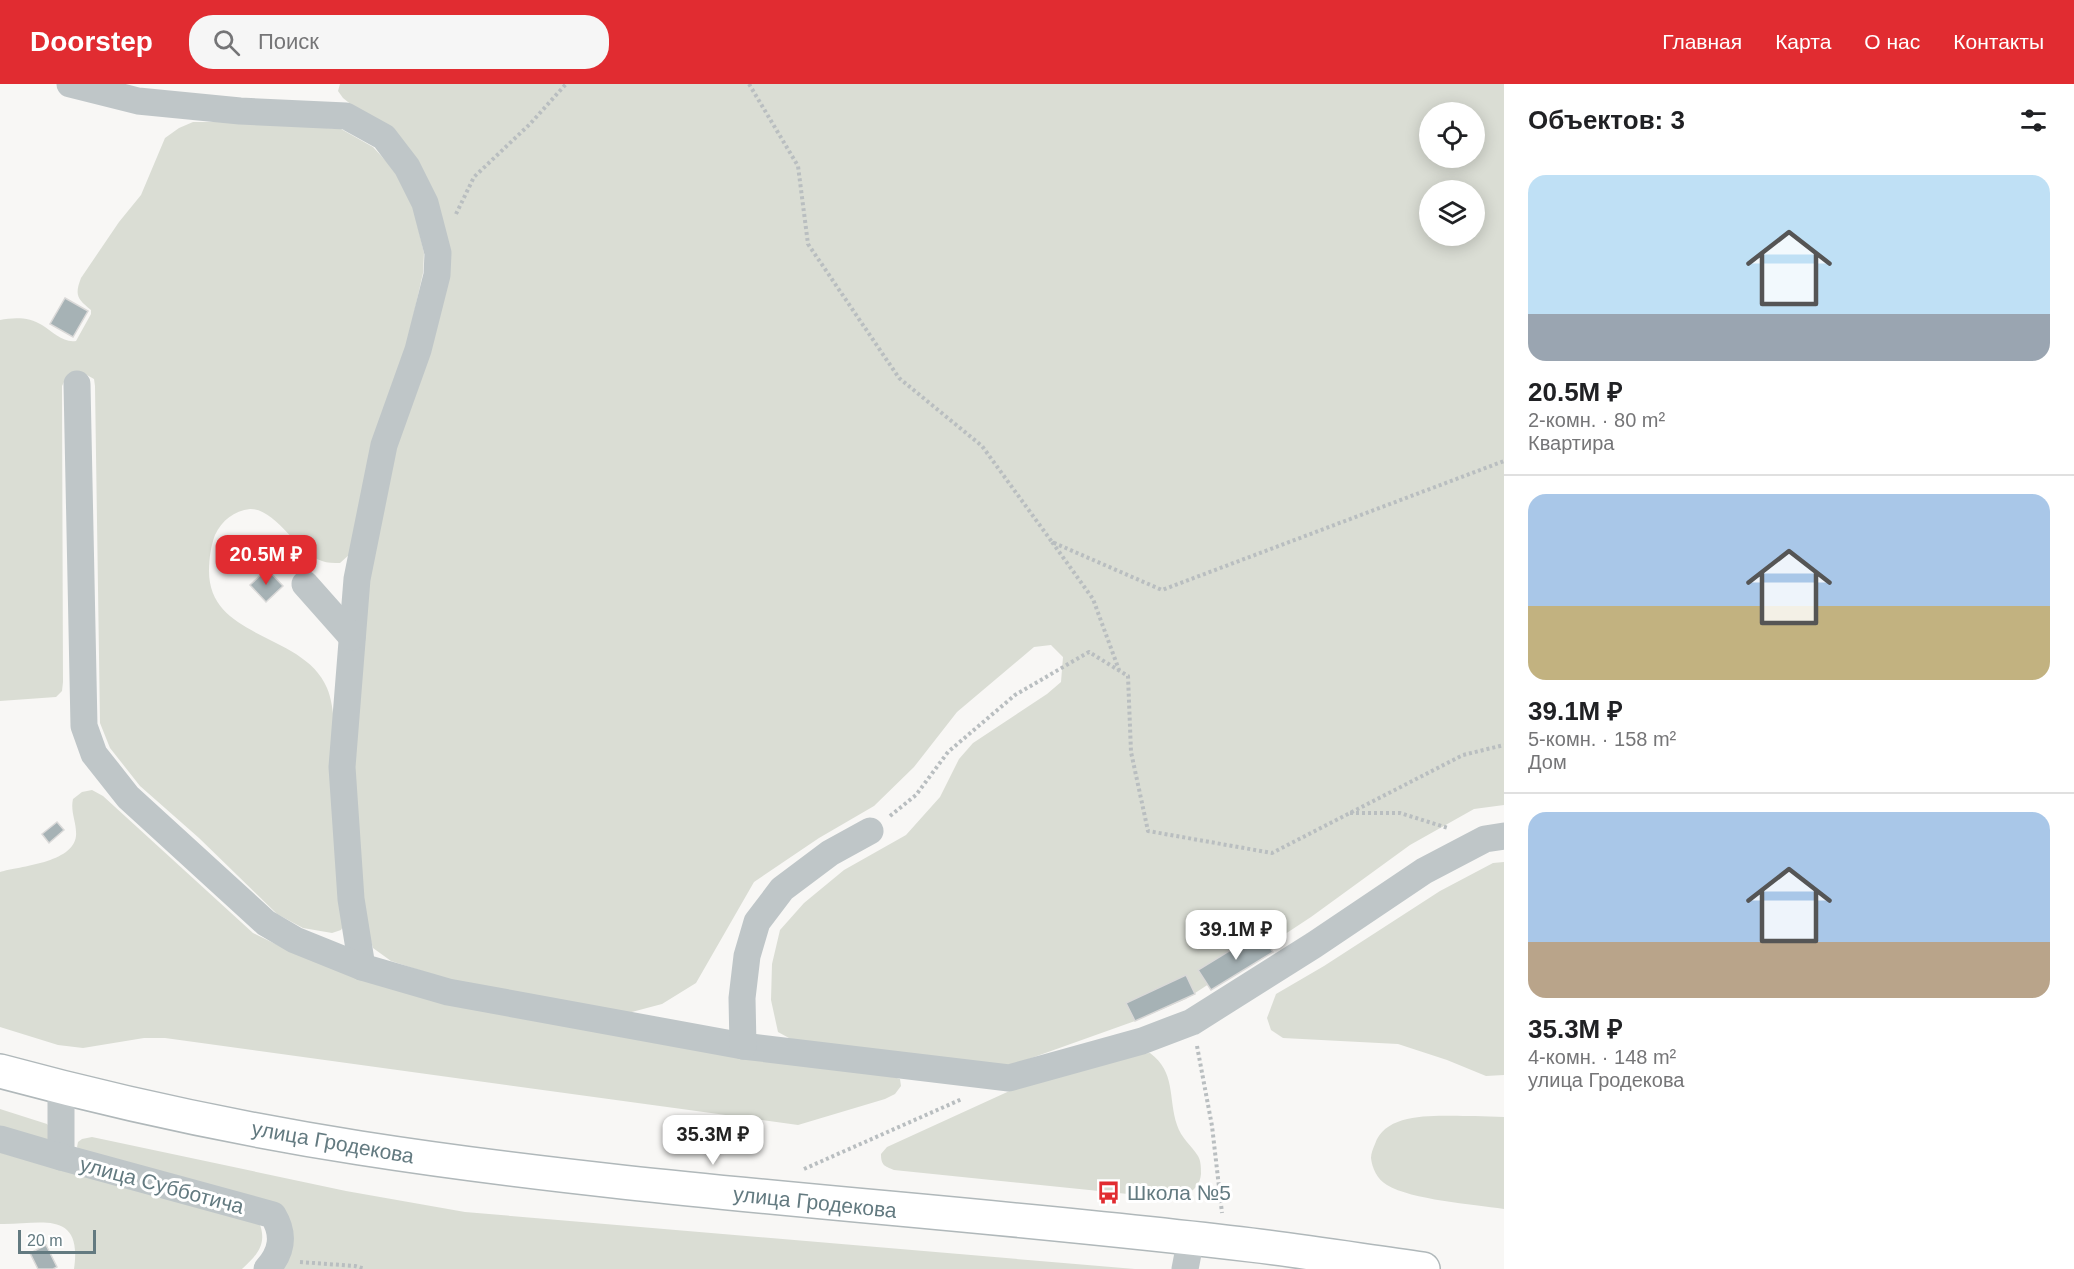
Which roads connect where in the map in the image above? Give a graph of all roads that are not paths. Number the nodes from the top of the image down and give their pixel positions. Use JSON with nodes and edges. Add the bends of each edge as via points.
{"nodes":[{"id":1,"x":70,"y":84,"type":"edge"},
{"id":2,"x":77,"y":384,"type":"dead end"},
{"id":3,"x":305,"y":585,"type":"dead end"},
{"id":4,"x":352,"y":637,"type":"junction"},
{"id":5,"x":870,"y":831,"type":"road end"},
{"id":6,"x":1492,"y":839,"type":"edge"},
{"id":7,"x":362,"y":967,"type":"junction"},
{"id":8,"x":743,"y":1046,"type":"junction"},
{"id":9,"x":0,"y":1071,"type":"edge"},
{"id":10,"x":61,"y":1087,"type":"junction"},
{"id":11,"x":0,"y":1139,"type":"edge"},
{"id":12,"x":61,"y":1157,"type":"junction"},
{"id":13,"x":1188,"y":1254,"type":"edge"},
{"id":14,"x":1329,"y":1262,"type":"edge"},
{"id":15,"x":271,"y":1264,"type":"edge"},
{"id":16,"x":1422,"y":1269,"type":"edge"}],
"edges":[{"from":1,"to":4,"type":"street","via":[[138,101],[346,116],[384,137],[407,167],[425,203],[438,253],[437,275],[418,350],[384,445],[358,570]]},
{"from":2,"to":7,"type":"street","via":[[84,726],[94,754],[128,797],[266,923],[295,940]]},
{"from":3,"to":4,"type":"street"},
{"from":4,"to":7,"type":"street","via":[[342,767],[351,899]]},
{"from":5,"to":8,"type":"street","via":[[830,853],[782,889],[758,922],[747,956],[742,998]]},
{"from":6,"to":8,"type":"street","via":[[1424,871],[1192,1022],[1142,1041],[1009,1078]]},
{"from":7,"to":8,"type":"street","via":[[448,992]]},
{"from":9,"to":10,"type":"main road","name":"улица Гродекова"},
{"from":10,"to":12,"type":"street","name":"улица Субботича"},
{"from":10,"to":13,"type":"main road","name":"улица Гродекова","via":[[357,1148]]},
{"from":11,"to":12,"type":"street"},
{"from":12,"to":15,"type":"street","name":"улица Субботича","via":[[273,1215],[280,1227],[281,1243]]},
{"from":13,"to":14,"type":"main road","name":"улица Гродекова","via":[[1226,1242]]},
{"from":14,"to":16,"type":"main road","name":"улица Гродекова"}]}
